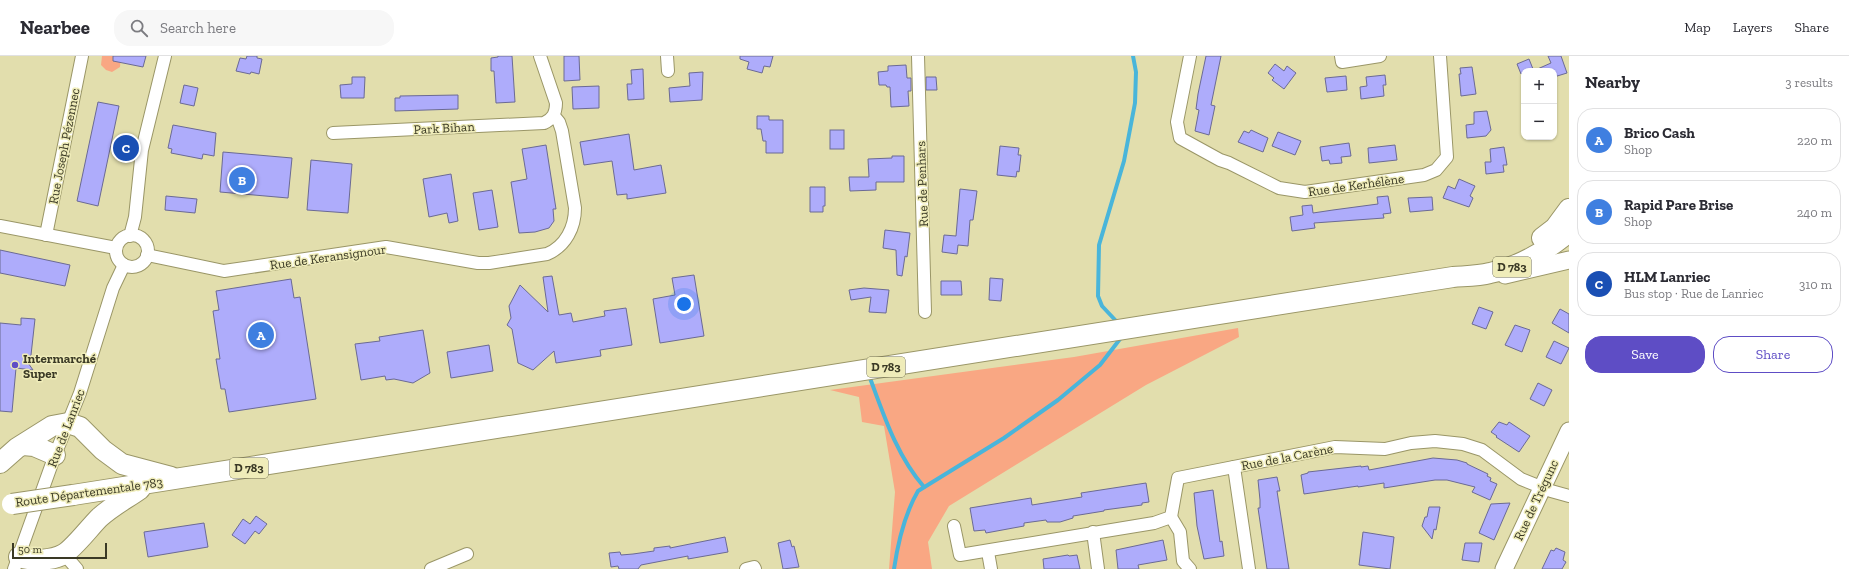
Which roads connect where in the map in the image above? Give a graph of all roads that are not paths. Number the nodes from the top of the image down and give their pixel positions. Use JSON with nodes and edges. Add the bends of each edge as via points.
{"nodes":[{"id":1,"x":82,"y":56,"type":"edge"},
{"id":2,"x":165,"y":56,"type":"edge"},
{"id":3,"x":540,"y":56,"type":"edge"},
{"id":4,"x":667,"y":56,"type":"edge"},
{"id":5,"x":918,"y":56,"type":"edge"},
{"id":6,"x":1190,"y":56,"type":"edge"},
{"id":7,"x":1341,"y":56,"type":"edge"},
{"id":8,"x":1380,"y":56,"type":"edge"},
{"id":9,"x":1440,"y":56,"type":"edge"},
{"id":10,"x":668,"y":71,"type":"dead end"},
{"id":11,"x":554,"y":116,"type":"junction"},
{"id":12,"x":333,"y":133,"type":"dead end"},
{"id":13,"x":1569,"y":209,"type":"edge"},
{"id":14,"x":0,"y":226,"type":"edge"},
{"id":15,"x":1569,"y":232,"type":"edge"},
{"id":16,"x":46,"y":235,"type":"junction"},
{"id":17,"x":130,"y":236,"type":"junction"},
{"id":18,"x":116,"y":248,"type":"junction"},
{"id":19,"x":147,"y":254,"type":"junction"},
{"id":20,"x":1569,"y":260,"type":"edge"},
{"id":21,"x":124,"y":265,"type":"junction"},
{"id":22,"x":1453,"y":277,"type":"junction"},
{"id":23,"x":925,"y":312,"type":"dead end"},
{"id":24,"x":68,"y":423,"type":"junction"},
{"id":25,"x":1569,"y":431,"type":"edge"},
{"id":26,"x":23,"y":445,"type":"junction"},
{"id":27,"x":55,"y":455,"type":"junction"},
{"id":28,"x":0,"y":463,"type":"edge"},
{"id":29,"x":1234,"y":467,"type":"junction"},
{"id":30,"x":179,"y":479,"type":"junction"},
{"id":31,"x":146,"y":485,"type":"junction"},
{"id":32,"x":1542,"y":488,"type":"junction"},
{"id":33,"x":1569,"y":496,"type":"edge"},
{"id":34,"x":6,"y":505,"type":"edge"},
{"id":35,"x":1171,"y":517,"type":"junction"},
{"id":36,"x":954,"y":526,"type":"dead end"},
{"id":37,"x":1093,"y":532,"type":"junction"},
{"id":38,"x":988,"y":552,"type":"junction"},
{"id":39,"x":467,"y":554,"type":"dead end"},
{"id":40,"x":70,"y":562,"type":"edge"},
{"id":41,"x":17,"y":563,"type":"edge"},
{"id":42,"x":431,"y":569,"type":"edge"},
{"id":43,"x":746,"y":569,"type":"edge"},
{"id":44,"x":754,"y":569,"type":"edge"},
{"id":45,"x":991,"y":569,"type":"edge"},
{"id":46,"x":1098,"y":569,"type":"edge"},
{"id":47,"x":1190,"y":569,"type":"edge"},
{"id":48,"x":1249,"y":569,"type":"edge"},
{"id":49,"x":1504,"y":569,"type":"edge"}],
"edges":[{"from":1,"to":16,"type":"street","name":"Rue Joseph Pézennec"},
{"from":2,"to":17,"type":"street","via":[[142,150],[135,217]]},
{"from":3,"to":11,"type":"street","via":[[556,102]]},
{"from":4,"to":10,"type":"street"},
{"from":5,"to":23,"type":"street","name":"Rue de Penhars"},
{"from":6,"to":9,"type":"street","name":"Rue de Kerhélène","via":[[1177,122],[1180,138],[1279,188],[1305,192],[1424,175],[1436,170],[1447,157]]},
{"from":7,"to":8,"type":"street","via":[[1342,62]]},
{"from":11,"to":12,"type":"street","name":"Park Bihan","via":[[539,124]]},
{"from":11,"to":19,"type":"street","name":"Rue de Keransignour","via":[[562,131],[575,218],[562,244],[547,254],[478,263],[386,247],[224,271]]},
{"from":13,"to":22,"type":"main road","number":"D 783","via":[[1549,234],[1520,253]]},
{"from":14,"to":16,"type":"street"},
{"from":15,"to":22,"type":"main road","number":"D 783","via":[[1538,254],[1515,266],[1490,273]]},
{"from":16,"to":18,"type":"street"},
{"from":17,"to":18,"type":"street","via":[[123,238]]},
{"from":17,"to":19,"type":"street","via":[[142,240]]},
{"from":18,"to":21,"type":"street","via":[[117,256]]},
{"from":19,"to":21,"type":"street","via":[[145,260],[137,266]]},
{"from":20,"to":22,"type":"main road","number":"D 783","via":[[1485,279]]},
{"from":21,"to":24,"type":"street","name":"Rue de Lanriec","via":[[113,287]]},
{"from":22,"to":30,"type":"main road","number":"D 783"},
{"from":24,"to":26,"type":"main road","via":[[52,426]]},
{"from":24,"to":27,"type":"street","name":"Rue de Lanriec"},
{"from":24,"to":30,"type":"main road","via":[[80,426],[103,450],[122,464]]},
{"from":25,"to":32,"type":"main road","name":"Rue de Trégunc"},
{"from":26,"to":27,"type":"main road","via":[[34,446]]},
{"from":26,"to":28,"type":"main road"},
{"from":27,"to":41,"type":"street","name":"Rue de Lanriec"},
{"from":29,"to":32,"type":"street","name":"Rue de la Carène","via":[[1335,447],[1385,449],[1435,441],[1463,444],[1482,450],[1521,479]]},
{"from":29,"to":35,"type":"street","name":"Rue de la Carène","via":[[1178,478]]},
{"from":29,"to":48,"type":"street","name":"Rue de la Carène"},
{"from":30,"to":31,"type":"main road","name":"Route Départementale 783","number":"D 783"},
{"from":31,"to":34,"type":"main road","name":"Route Départementale 783","number":"D 783","bridge":true},
{"from":31,"to":40,"type":"main road","number":"D 783","via":[[100,517]]},
{"from":32,"to":33,"type":"street","name":"Rue de la Carène"},
{"from":32,"to":49,"type":"main road","name":"Rue de Trégunc"},
{"from":35,"to":37,"type":"street","via":[[1154,523]]},
{"from":35,"to":47,"type":"street","via":[[1180,532],[1183,561]]},
{"from":36,"to":38,"type":"street","via":[[960,555]]},
{"from":37,"to":38,"type":"street"},
{"from":37,"to":46,"type":"street"},
{"from":38,"to":45,"type":"street"},
{"from":39,"to":42,"type":"street"},
{"from":40,"to":41,"type":"main road","number":"D 783","via":[[51,558]]},
{"from":43,"to":44,"type":"street"}]}
